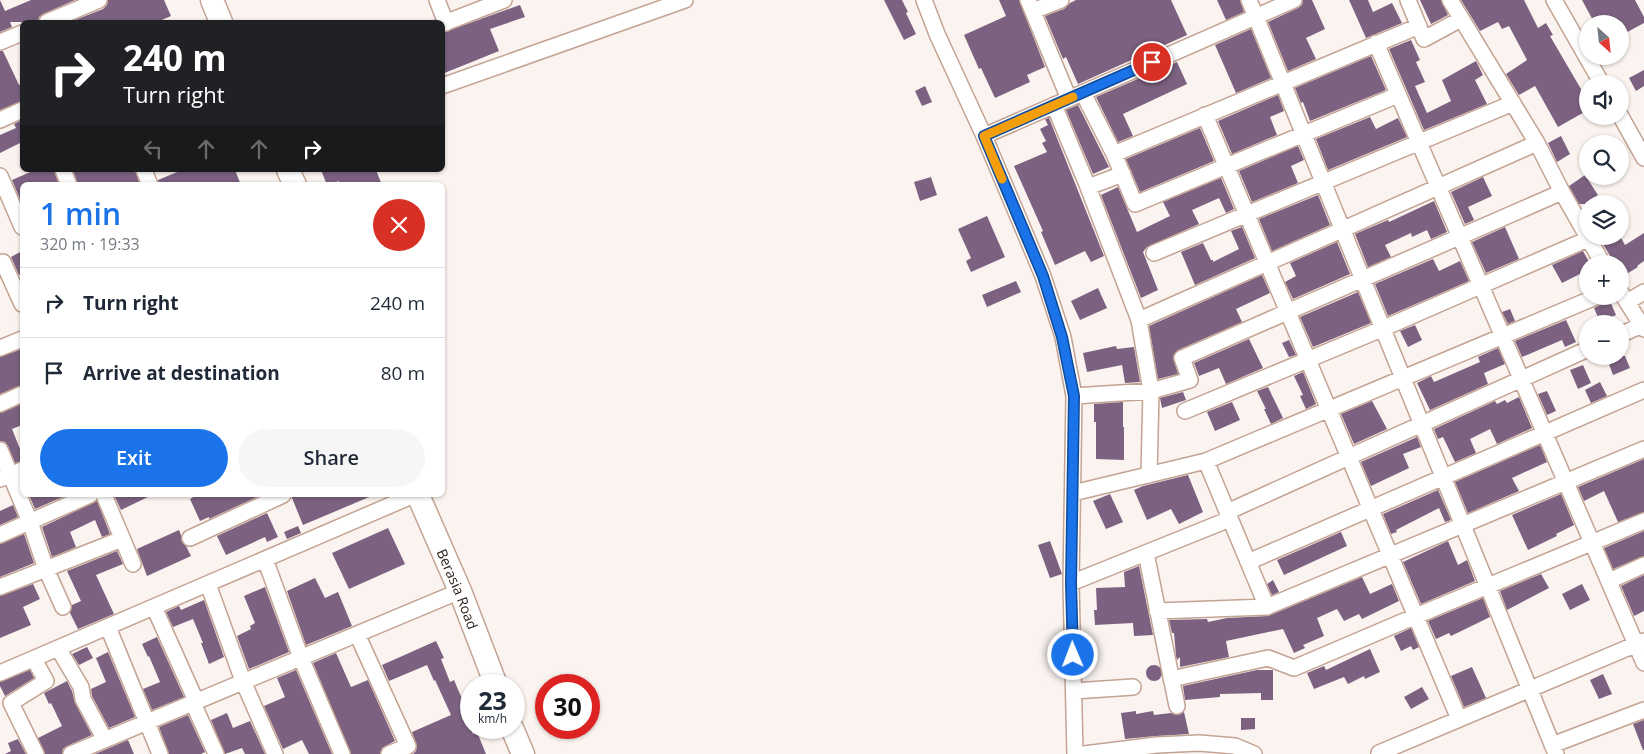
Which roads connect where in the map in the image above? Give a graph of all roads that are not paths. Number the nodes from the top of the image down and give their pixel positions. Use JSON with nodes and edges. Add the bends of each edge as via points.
{"nodes":[{"id":1,"x":99,"y":0,"type":"edge"},
{"id":2,"x":212,"y":0,"type":"edge"},
{"id":3,"x":437,"y":0,"type":"edge"},
{"id":4,"x":504,"y":0,"type":"edge"},
{"id":5,"x":685,"y":0,"type":"edge"},
{"id":6,"x":924,"y":0,"type":"edge"},
{"id":7,"x":1061,"y":0,"type":"edge"},
{"id":8,"x":1249,"y":0,"type":"edge"},
{"id":9,"x":1294,"y":0,"type":"edge"},
{"id":10,"x":1408,"y":0,"type":"edge"},
{"id":11,"x":1450,"y":0,"type":"edge"},
{"id":12,"x":1554,"y":0,"type":"edge"},
{"id":13,"x":652,"y":5,"type":"edge"},
{"id":14,"x":1030,"y":6,"type":"edge"},
{"id":15,"x":80,"y":16,"type":"edge"},
{"id":16,"x":1256,"y":17,"type":"junction"},
{"id":17,"x":1461,"y":19,"type":"junction"},
{"id":18,"x":58,"y":20,"type":"edge"},
{"id":19,"x":220,"y":20,"type":"edge"},
{"id":20,"x":443,"y":20,"type":"edge"},
{"id":21,"x":445,"y":24,"type":"edge"},
{"id":22,"x":1419,"y":26,"type":"junction"},
{"id":23,"x":20,"y":34,"type":"edge"},
{"id":24,"x":0,"y":42,"type":"edge"},
{"id":25,"x":1376,"y":43,"type":"junction"},
{"id":26,"x":1597,"y":75,"type":"edge"},
{"id":27,"x":1283,"y":82,"type":"junction"},
{"id":28,"x":445,"y":85,"type":"edge"},
{"id":29,"x":1398,"y":95,"type":"junction"},
{"id":30,"x":1076,"y":96,"type":"junction"},
{"id":31,"x":1512,"y":104,"type":"junction"},
{"id":32,"x":1054,"y":105,"type":"junction"},
{"id":33,"x":20,"y":111,"type":"edge"},
{"id":34,"x":1205,"y":115,"type":"junction"},
{"id":35,"x":0,"y":120,"type":"edge"},
{"id":36,"x":1625,"y":125,"type":"edge"},
{"id":37,"x":1304,"y":134,"type":"junction"},
{"id":38,"x":984,"y":136,"type":"junction"},
{"id":39,"x":1419,"y":142,"type":"junction"},
{"id":40,"x":1536,"y":143,"type":"junction"},
{"id":41,"x":1114,"y":154,"type":"junction"},
{"id":42,"x":1644,"y":158,"type":"edge"},
{"id":43,"x":1227,"y":166,"type":"junction"},
{"id":44,"x":1123,"y":174,"type":"junction"},
{"id":45,"x":0,"y":176,"type":"edge"},
{"id":46,"x":1324,"y":182,"type":"junction"},
{"id":47,"x":1438,"y":186,"type":"junction"},
{"id":48,"x":1088,"y":188,"type":"junction"},
{"id":49,"x":1562,"y":192,"type":"junction"},
{"id":50,"x":1247,"y":214,"type":"junction"},
{"id":51,"x":20,"y":221,"type":"edge"},
{"id":52,"x":1579,"y":223,"type":"edge"},
{"id":53,"x":1342,"y":229,"type":"junction"},
{"id":54,"x":1460,"y":237,"type":"junction"},
{"id":55,"x":1579,"y":243,"type":"edge"},
{"id":56,"x":1154,"y":253,"type":"dead end"},
{"id":57,"x":2,"y":262,"type":"dead end"},
{"id":58,"x":1267,"y":262,"type":"junction"},
{"id":59,"x":1363,"y":279,"type":"junction"},
{"id":60,"x":1480,"y":285,"type":"junction"},
{"id":61,"x":1644,"y":292,"type":"edge"},
{"id":62,"x":1629,"y":296,"type":"edge"},
{"id":63,"x":20,"y":300,"type":"edge"},
{"id":64,"x":1579,"y":304,"type":"edge"},
{"id":65,"x":1628,"y":305,"type":"edge"},
{"id":66,"x":1288,"y":312,"type":"junction"},
{"id":67,"x":1138,"y":320,"type":"junction"},
{"id":68,"x":1643,"y":327,"type":"edge"},
{"id":69,"x":1384,"y":328,"type":"junction"},
{"id":70,"x":1629,"y":332,"type":"edge"},
{"id":71,"x":1503,"y":336,"type":"junction"},
{"id":72,"x":20,"y":340,"type":"edge"},
{"id":73,"x":0,"y":348,"type":"edge"},
{"id":74,"x":1579,"y":354,"type":"edge"},
{"id":75,"x":1308,"y":358,"type":"junction"},
{"id":76,"x":1403,"y":378,"type":"junction"},
{"id":77,"x":1521,"y":379,"type":"junction"},
{"id":78,"x":1644,"y":390,"type":"edge"},
{"id":79,"x":1151,"y":392,"type":"junction"},
{"id":80,"x":20,"y":395,"type":"edge"},
{"id":81,"x":1074,"y":396,"type":"junction"},
{"id":82,"x":0,"y":404,"type":"edge"},
{"id":83,"x":1329,"y":409,"type":"junction"},
{"id":84,"x":1185,"y":411,"type":"dead end"},
{"id":85,"x":1422,"y":424,"type":"junction"},
{"id":86,"x":1545,"y":433,"type":"junction"},
{"id":87,"x":1644,"y":449,"type":"edge"},
{"id":88,"x":0,"y":450,"type":"edge"},
{"id":89,"x":1349,"y":457,"type":"junction"},
{"id":90,"x":1206,"y":461,"type":"junction"},
{"id":91,"x":11,"y":474,"type":"edge"},
{"id":92,"x":1149,"y":474,"type":"junction"},
{"id":93,"x":1443,"y":477,"type":"junction"},
{"id":94,"x":1566,"y":482,"type":"junction"},
{"id":95,"x":1073,"y":493,"type":"junction"},
{"id":96,"x":20,"y":497,"type":"edge"},
{"id":97,"x":20,"y":497,"type":"edge"},
{"id":98,"x":86,"y":497,"type":"edge"},
{"id":99,"x":105,"y":497,"type":"edge"},
{"id":100,"x":279,"y":497,"type":"edge"},
{"id":101,"x":409,"y":497,"type":"edge"},
{"id":102,"x":419,"y":497,"type":"edge"},
{"id":103,"x":1371,"y":509,"type":"junction"},
{"id":104,"x":1229,"y":515,"type":"junction"},
{"id":105,"x":1644,"y":521,"type":"edge"},
{"id":106,"x":30,"y":522,"type":"junction"},
{"id":107,"x":1463,"y":525,"type":"junction"},
{"id":108,"x":0,"y":535,"type":"edge"},
{"id":109,"x":190,"y":538,"type":"dead end"},
{"id":110,"x":122,"y":539,"type":"junction"},
{"id":111,"x":1592,"y":542,"type":"junction"},
{"id":112,"x":1146,"y":553,"type":"junction"},
{"id":113,"x":1391,"y":556,"type":"junction"},
{"id":114,"x":265,"y":559,"type":"junction"},
{"id":115,"x":1248,"y":562,"type":"junction"},
{"id":116,"x":133,"y":564,"type":"dead end"},
{"id":117,"x":1644,"y":565,"type":"edge"},
{"id":118,"x":46,"y":569,"type":"junction"},
{"id":119,"x":1609,"y":581,"type":"junction"},
{"id":120,"x":1071,"y":583,"type":"junction"},
{"id":121,"x":208,"y":584,"type":"junction"},
{"id":122,"x":1488,"y":586,"type":"junction"},
{"id":123,"x":0,"y":587,"type":"edge"},
{"id":124,"x":460,"y":591,"type":"junction"},
{"id":125,"x":63,"y":607,"type":"dead end"},
{"id":126,"x":154,"y":607,"type":"junction"},
{"id":127,"x":1268,"y":607,"type":"junction"},
{"id":128,"x":1157,"y":611,"type":"junction"},
{"id":129,"x":1416,"y":616,"type":"junction"},
{"id":130,"x":108,"y":627,"type":"junction"},
{"id":131,"x":357,"y":634,"type":"junction"},
{"id":132,"x":1640,"y":643,"type":"edge"},
{"id":133,"x":58,"y":648,"type":"junction"},
{"id":134,"x":301,"y":658,"type":"junction"},
{"id":135,"x":34,"y":659,"type":"junction"},
{"id":136,"x":1644,"y":662,"type":"edge"},
{"id":137,"x":0,"y":674,"type":"edge"},
{"id":138,"x":492,"y":674,"type":"edge"},
{"id":139,"x":1171,"y":679,"type":"junction"},
{"id":140,"x":243,"y":682,"type":"junction"},
{"id":141,"x":1132,"y":687,"type":"dead end"},
{"id":142,"x":1530,"y":689,"type":"junction"},
{"id":143,"x":1074,"y":691,"type":"junction"},
{"id":144,"x":195,"y":702,"type":"junction"},
{"id":145,"x":1176,"y":706,"type":"dead end"},
{"id":146,"x":1644,"y":710,"type":"edge"},
{"id":147,"x":1459,"y":719,"type":"junction"},
{"id":148,"x":147,"y":722,"type":"junction"},
{"id":149,"x":517,"y":739,"type":"edge"},
{"id":150,"x":103,"y":745,"type":"edge"},
{"id":151,"x":1157,"y":749,"type":"edge"},
{"id":152,"x":1554,"y":749,"type":"edge"},
{"id":153,"x":1235,"y":750,"type":"edge"},
{"id":154,"x":1379,"y":753,"type":"dead end"},
{"id":155,"x":36,"y":754,"type":"edge"},
{"id":156,"x":71,"y":754,"type":"edge"},
{"id":157,"x":160,"y":754,"type":"edge"},
{"id":158,"x":216,"y":754,"type":"edge"},
{"id":159,"x":275,"y":754,"type":"edge"},
{"id":160,"x":342,"y":754,"type":"edge"},
{"id":161,"x":389,"y":754,"type":"edge"},
{"id":162,"x":523,"y":754,"type":"edge"},
{"id":163,"x":1075,"y":754,"type":"edge"},
{"id":164,"x":1084,"y":754,"type":"edge"},
{"id":165,"x":1254,"y":754,"type":"edge"}],
"edges":[{"from":1,"to":15,"type":"street"},
{"from":2,"to":19,"type":"main road"},
{"from":3,"to":20,"type":"street"},
{"from":4,"to":21,"type":"street"},
{"from":5,"to":13,"type":"street"},
{"from":6,"to":38,"type":"street"},
{"from":7,"to":14,"type":"street"},
{"from":8,"to":16,"type":"street"},
{"from":9,"to":16,"type":"street"},
{"from":10,"to":22,"type":"street"},
{"from":11,"to":17,"type":"street"},
{"from":12,"to":26,"type":"street"},
{"from":13,"to":28,"type":"street"},
{"from":14,"to":30,"type":"street"},
{"from":15,"to":18,"type":"street"},
{"from":16,"to":27,"type":"street"},
{"from":16,"to":30,"type":"street"},
{"from":17,"to":22,"type":"street","via":[[1424,39]]},
{"from":17,"to":31,"type":"street"},
{"from":22,"to":25,"type":"street"},
{"from":23,"to":24,"type":"street"},
{"from":25,"to":27,"type":"street"},
{"from":25,"to":29,"type":"street"},
{"from":27,"to":34,"type":"street"},
{"from":27,"to":37,"type":"street"},
{"from":29,"to":37,"type":"street"},
{"from":29,"to":39,"type":"street"},
{"from":30,"to":32,"type":"street"},
{"from":30,"to":41,"type":"street"},
{"from":31,"to":39,"type":"street"},
{"from":31,"to":40,"type":"street"},
{"from":32,"to":38,"type":"street"},
{"from":32,"to":48,"type":"street"},
{"from":33,"to":35,"type":"street"},
{"from":34,"to":41,"type":"street"},
{"from":34,"to":43,"type":"street"},
{"from":36,"to":42,"type":"street"},
{"from":37,"to":43,"type":"street"},
{"from":37,"to":46,"type":"street"},
{"from":38,"to":81,"type":"street","via":[[1043,276],[1062,337]]},
{"from":39,"to":46,"type":"street"},
{"from":39,"to":47,"type":"street"},
{"from":40,"to":47,"type":"street"},
{"from":40,"to":49,"type":"street"},
{"from":41,"to":44,"type":"street"},
{"from":43,"to":44,"type":"street","via":[[1135,204]]},
{"from":43,"to":50,"type":"street"},
{"from":44,"to":48,"type":"street"},
{"from":45,"to":51,"type":"street"},
{"from":46,"to":50,"type":"street"},
{"from":46,"to":53,"type":"street"},
{"from":47,"to":53,"type":"street"},
{"from":47,"to":54,"type":"street"},
{"from":48,"to":67,"type":"street"},
{"from":49,"to":52,"type":"street"},
{"from":49,"to":54,"type":"street"},
{"from":50,"to":56,"type":"street"},
{"from":50,"to":58,"type":"street"},
{"from":53,"to":58,"type":"street"},
{"from":53,"to":59,"type":"street"},
{"from":54,"to":59,"type":"street"},
{"from":54,"to":60,"type":"street"},
{"from":55,"to":60,"type":"street"},
{"from":57,"to":63,"type":"street"},
{"from":58,"to":66,"type":"street"},
{"from":58,"to":67,"type":"street"},
{"from":59,"to":66,"type":"street"},
{"from":59,"to":69,"type":"street"},
{"from":60,"to":69,"type":"street"},
{"from":60,"to":71,"type":"street"},
{"from":61,"to":62,"type":"street"},
{"from":64,"to":71,"type":"street"},
{"from":65,"to":68,"type":"street"},
{"from":66,"to":75,"type":"street"},
{"from":66,"to":79,"type":"street","via":[[1182,358],[1190,380]]},
{"from":67,"to":79,"type":"street"},
{"from":68,"to":70,"type":"street"},
{"from":69,"to":75,"type":"street"},
{"from":69,"to":76,"type":"street"},
{"from":71,"to":76,"type":"street"},
{"from":71,"to":77,"type":"street"},
{"from":72,"to":73,"type":"street"},
{"from":74,"to":77,"type":"street"},
{"from":75,"to":83,"type":"street"},
{"from":75,"to":84,"type":"street"},
{"from":76,"to":83,"type":"street"},
{"from":76,"to":85,"type":"street"},
{"from":77,"to":85,"type":"street"},
{"from":77,"to":86,"type":"street"},
{"from":78,"to":86,"type":"street"},
{"from":79,"to":81,"type":"street"},
{"from":79,"to":92,"type":"street"},
{"from":80,"to":82,"type":"street"},
{"from":81,"to":95,"type":"street"},
{"from":83,"to":89,"type":"street"},
{"from":83,"to":90,"type":"street"},
{"from":85,"to":89,"type":"street"},
{"from":85,"to":93,"type":"street"},
{"from":86,"to":93,"type":"street"},
{"from":86,"to":94,"type":"street"},
{"from":87,"to":94,"type":"street"},
{"from":88,"to":91,"type":"street"},
{"from":89,"to":103,"type":"street"},
{"from":89,"to":104,"type":"street"},
{"from":90,"to":92,"type":"street"},
{"from":90,"to":104,"type":"street"},
{"from":91,"to":96,"type":"street"},
{"from":92,"to":95,"type":"street"},
{"from":93,"to":103,"type":"street"},
{"from":93,"to":107,"type":"street"},
{"from":94,"to":107,"type":"street"},
{"from":94,"to":111,"type":"street"},
{"from":95,"to":120,"type":"street"},
{"from":97,"to":106,"type":"street"},
{"from":98,"to":106,"type":"street"},
{"from":99,"to":110,"type":"street"},
{"from":100,"to":109,"type":"street"},
{"from":101,"to":114,"type":"street"},
{"from":102,"to":124,"type":"main road","name":"Berasia Road"},
{"from":103,"to":113,"type":"street"},
{"from":103,"to":115,"type":"street"},
{"from":104,"to":112,"type":"street"},
{"from":104,"to":115,"type":"street"},
{"from":105,"to":111,"type":"street"},
{"from":106,"to":108,"type":"street"},
{"from":106,"to":118,"type":"street"},
{"from":107,"to":113,"type":"street"},
{"from":107,"to":122,"type":"street"},
{"from":110,"to":116,"type":"street"},
{"from":110,"to":118,"type":"street"},
{"from":111,"to":119,"type":"street"},
{"from":111,"to":122,"type":"street"},
{"from":112,"to":120,"type":"street"},
{"from":112,"to":128,"type":"street"},
{"from":113,"to":127,"type":"street"},
{"from":113,"to":129,"type":"street"},
{"from":114,"to":121,"type":"street"},
{"from":114,"to":134,"type":"street"},
{"from":115,"to":127,"type":"street"},
{"from":117,"to":119,"type":"street"},
{"from":118,"to":123,"type":"street"},
{"from":118,"to":125,"type":"street"},
{"from":119,"to":132,"type":"street"},
{"from":120,"to":143,"type":"street"},
{"from":121,"to":126,"type":"street"},
{"from":121,"to":140,"type":"street"},
{"from":122,"to":129,"type":"street"},
{"from":122,"to":142,"type":"street"},
{"from":124,"to":131,"type":"street"},
{"from":124,"to":138,"type":"main road","name":"Berasia Road"},
{"from":126,"to":130,"type":"street"},
{"from":126,"to":144,"type":"street"},
{"from":127,"to":128,"type":"street"},
{"from":128,"to":139,"type":"street"},
{"from":129,"to":139,"type":"street","via":[[1294,668],[1268,658]]},
{"from":129,"to":147,"type":"street"},
{"from":130,"to":133,"type":"street"},
{"from":130,"to":148,"type":"street"},
{"from":131,"to":134,"type":"street"},
{"from":131,"to":161,"type":"street","via":[[408,746]]},
{"from":132,"to":136,"type":"street"},
{"from":132,"to":142,"type":"street"},
{"from":133,"to":135,"type":"street"},
{"from":133,"to":150,"type":"street","via":[[81,687]]},
{"from":134,"to":140,"type":"street"},
{"from":134,"to":160,"type":"street"},
{"from":135,"to":137,"type":"street"},
{"from":135,"to":155,"type":"street","via":[[46,681],[11,703]]},
{"from":139,"to":145,"type":"street"},
{"from":140,"to":144,"type":"street"},
{"from":140,"to":159,"type":"street"},
{"from":141,"to":143,"type":"street"},
{"from":142,"to":147,"type":"street"},
{"from":142,"to":152,"type":"street"},
{"from":143,"to":163,"type":"street"},
{"from":144,"to":148,"type":"street"},
{"from":144,"to":158,"type":"street"},
{"from":146,"to":152,"type":"street"},
{"from":147,"to":154,"type":"street"},
{"from":148,"to":150,"type":"street"},
{"from":148,"to":157,"type":"street"},
{"from":149,"to":162,"type":"main road"},
{"from":150,"to":156,"type":"street"},
{"from":151,"to":153,"type":"street","via":[[1199,743]]},
{"from":151,"to":164,"type":"street"},
{"from":153,"to":165,"type":"street"}]}
